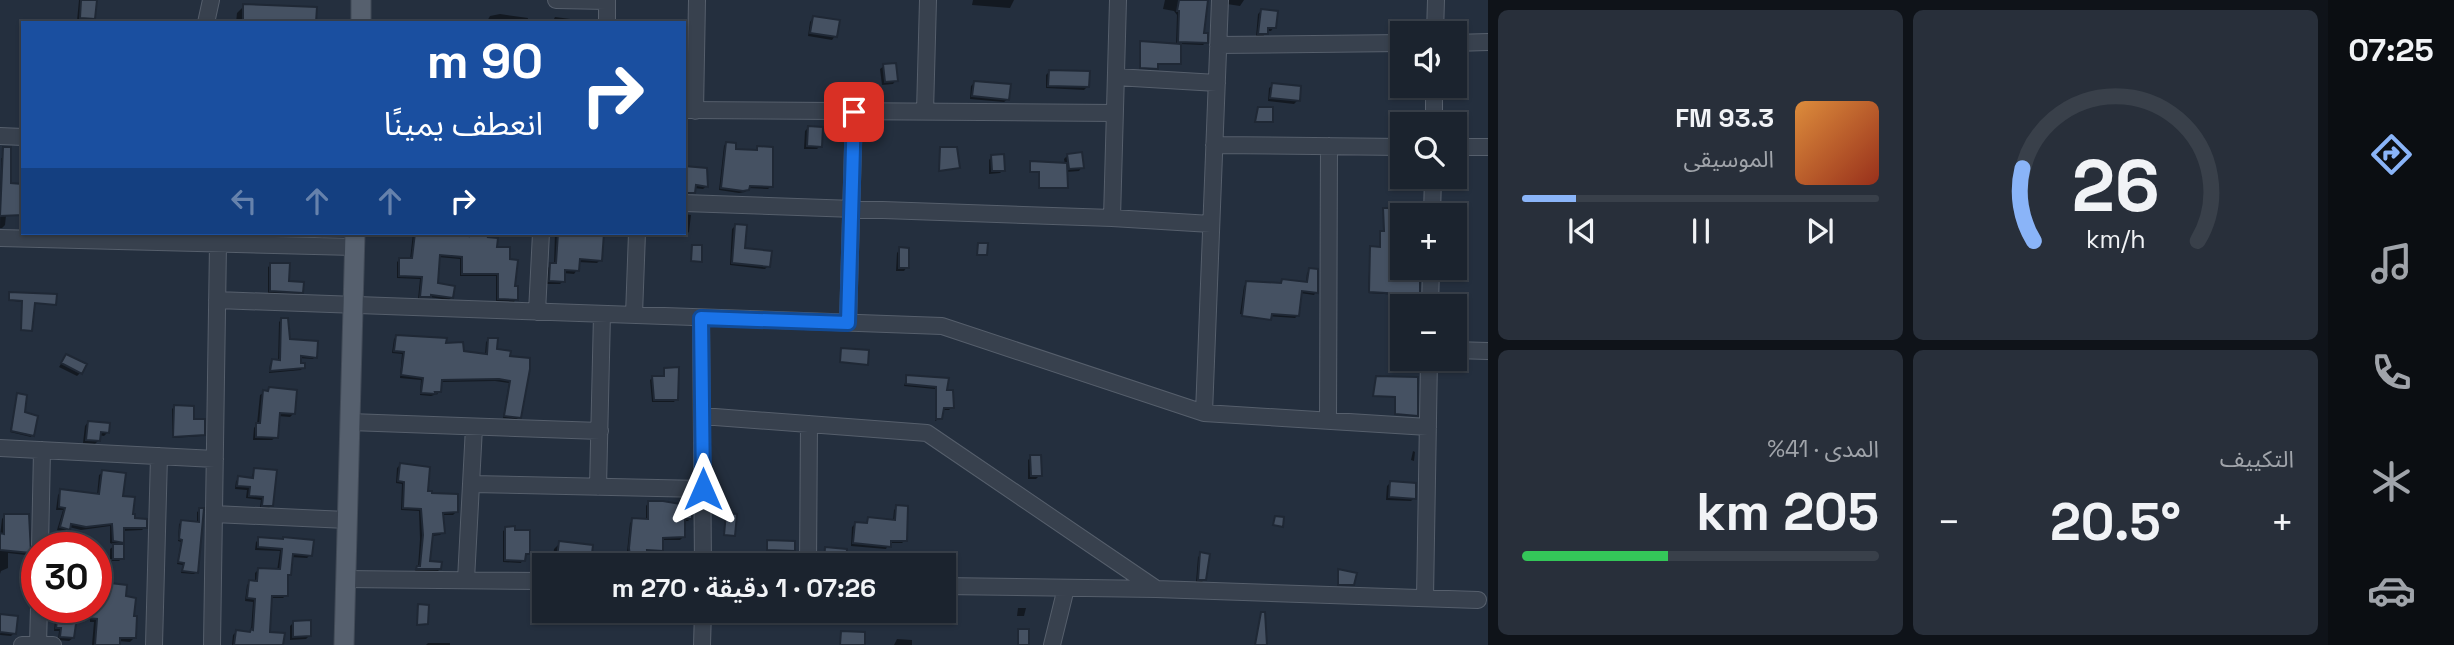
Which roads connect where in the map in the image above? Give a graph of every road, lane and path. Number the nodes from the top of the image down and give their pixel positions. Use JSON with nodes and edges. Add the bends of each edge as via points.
{"nodes":[{"id":1,"x":211,"y":0,"type":"edge"},
{"id":2,"x":361,"y":0,"type":"edge"},
{"id":3,"x":556,"y":0,"type":"edge"},
{"id":4,"x":697,"y":0,"type":"edge"},
{"id":5,"x":928,"y":0,"type":"edge"},
{"id":6,"x":1118,"y":0,"type":"edge"},
{"id":7,"x":1220,"y":0,"type":"edge"},
{"id":8,"x":1436,"y":0,"type":"edge"},
{"id":9,"x":607,"y":1,"type":"edge"},
{"id":10,"x":206,"y":21,"type":"edge"},
{"id":11,"x":361,"y":21,"type":"edge"},
{"id":12,"x":607,"y":21,"type":"edge"},
{"id":13,"x":1435,"y":21,"type":"edge"},
{"id":14,"x":1488,"y":42,"type":"edge"},
{"id":15,"x":1390,"y":43,"type":"edge"},
{"id":16,"x":1467,"y":43,"type":"edge"},
{"id":17,"x":1218,"y":45,"type":"junction"},
{"id":18,"x":1116,"y":77,"type":"junction"},
{"id":19,"x":1217,"y":83,"type":"junction"},
{"id":20,"x":690,"y":111,"type":"edge"},
{"id":21,"x":854,"y":112,"type":"junction"},
{"id":22,"x":925,"y":112,"type":"junction"},
{"id":23,"x":1115,"y":113,"type":"junction"},
{"id":24,"x":0,"y":136,"type":"edge"},
{"id":25,"x":21,"y":136,"type":"edge"},
{"id":26,"x":1214,"y":145,"type":"junction"},
{"id":27,"x":1329,"y":146,"type":"junction"},
{"id":28,"x":1390,"y":147,"type":"edge"},
{"id":29,"x":1467,"y":147,"type":"edge"},
{"id":30,"x":1488,"y":147,"type":"edge"},
{"id":31,"x":686,"y":203,"type":"edge"},
{"id":32,"x":851,"y":210,"type":"junction"},
{"id":33,"x":1112,"y":218,"type":"junction"},
{"id":34,"x":1211,"y":224,"type":"junction"},
{"id":35,"x":541,"y":235,"type":"edge"},
{"id":36,"x":638,"y":235,"type":"edge"},
{"id":37,"x":154,"y":237,"type":"edge"},
{"id":38,"x":0,"y":238,"type":"edge"},
{"id":39,"x":355,"y":240,"type":"edge"},
{"id":40,"x":218,"y":244,"type":"junction"},
{"id":41,"x":217,"y":300,"type":"junction"},
{"id":42,"x":353,"y":305,"type":"junction"},
{"id":43,"x":537,"y":312,"type":"junction"},
{"id":44,"x":603,"y":314,"type":"junction"},
{"id":45,"x":634,"y":315,"type":"junction"},
{"id":46,"x":701,"y":318,"type":"junction"},
{"id":47,"x":848,"y":323,"type":"junction"},
{"id":48,"x":1467,"y":350,"type":"edge"},
{"id":49,"x":1488,"y":351,"type":"edge"},
{"id":50,"x":1429,"y":371,"type":"edge"},
{"id":51,"x":1204,"y":413,"type":"junction"},
{"id":52,"x":702,"y":416,"type":"junction"},
{"id":53,"x":1328,"y":421,"type":"junction"},
{"id":54,"x":350,"y":422,"type":"junction"},
{"id":55,"x":809,"y":424,"type":"junction"},
{"id":56,"x":474,"y":427,"type":"junction"},
{"id":57,"x":1428,"y":427,"type":"junction"},
{"id":58,"x":600,"y":431,"type":"junction"},
{"id":59,"x":0,"y":448,"type":"edge"},
{"id":60,"x":42,"y":450,"type":"junction"},
{"id":61,"x":159,"y":456,"type":"junction"},
{"id":62,"x":215,"y":458,"type":"junction"},
{"id":63,"x":472,"y":484,"type":"junction"},
{"id":64,"x":598,"y":487,"type":"junction"},
{"id":65,"x":703,"y":489,"type":"junction"},
{"id":66,"x":214,"y":514,"type":"junction"},
{"id":67,"x":347,"y":520,"type":"junction"},
{"id":68,"x":40,"y":532,"type":"edge"},
{"id":69,"x":703,"y":553,"type":"edge"},
{"id":70,"x":808,"y":553,"type":"edge"},
{"id":71,"x":345,"y":579,"type":"junction"},
{"id":72,"x":466,"y":580,"type":"junction"},
{"id":73,"x":532,"y":581,"type":"edge"},
{"id":74,"x":956,"y":586,"type":"edge"},
{"id":75,"x":1066,"y":588,"type":"junction"},
{"id":76,"x":1156,"y":589,"type":"junction"},
{"id":77,"x":1425,"y":598,"type":"junction"},
{"id":78,"x":1478,"y":600,"type":"dead end"},
{"id":79,"x":39,"y":623,"type":"edge"},
{"id":80,"x":703,"y":623,"type":"edge"},
{"id":81,"x":22,"y":645,"type":"edge"},
{"id":82,"x":38,"y":645,"type":"edge"},
{"id":83,"x":53,"y":645,"type":"edge"},
{"id":84,"x":154,"y":645,"type":"edge"},
{"id":85,"x":212,"y":645,"type":"edge"},
{"id":86,"x":344,"y":645,"type":"edge"},
{"id":87,"x":702,"y":645,"type":"edge"},
{"id":88,"x":1052,"y":645,"type":"edge"}],
"edges":[{"from":1,"to":10,"type":"street"},
{"from":2,"to":11,"type":"main road"},
{"from":3,"to":9,"type":"street"},
{"from":4,"to":20,"type":"street"},
{"from":5,"to":22,"type":"street"},
{"from":6,"to":18,"type":"street"},
{"from":7,"to":17,"type":"street"},
{"from":8,"to":13,"type":"street"},
{"from":9,"to":12,"type":"street"},
{"from":14,"to":16,"type":"street"},
{"from":15,"to":17,"type":"street"},
{"from":17,"to":19,"type":"street"},
{"from":18,"to":19,"type":"street"},
{"from":18,"to":23,"type":"street"},
{"from":19,"to":26,"type":"street"},
{"from":20,"to":21,"type":"street"},
{"from":21,"to":22,"type":"street"},
{"from":21,"to":32,"type":"street"},
{"from":22,"to":23,"type":"street"},
{"from":23,"to":33,"type":"street"},
{"from":24,"to":25,"type":"street"},
{"from":26,"to":27,"type":"street"},
{"from":26,"to":34,"type":"street"},
{"from":27,"to":28,"type":"street"},
{"from":27,"to":53,"type":"street"},
{"from":29,"to":30,"type":"street"},
{"from":31,"to":32,"type":"street"},
{"from":32,"to":33,"type":"street"},
{"from":32,"to":47,"type":"street"},
{"from":33,"to":34,"type":"street"},
{"from":34,"to":51,"type":"street"},
{"from":35,"to":43,"type":"street"},
{"from":36,"to":45,"type":"street"},
{"from":37,"to":38,"type":"street"},
{"from":37,"to":40,"type":"street"},
{"from":39,"to":40,"type":"street"},
{"from":39,"to":42,"type":"main road"},
{"from":40,"to":41,"type":"street"},
{"from":41,"to":42,"type":"street"},
{"from":41,"to":62,"type":"street"},
{"from":42,"to":43,"type":"street"},
{"from":42,"to":54,"type":"main road"},
{"from":43,"to":44,"type":"street"},
{"from":44,"to":45,"type":"street"},
{"from":44,"to":58,"type":"street"},
{"from":45,"to":46,"type":"street"},
{"from":46,"to":47,"type":"street"},
{"from":46,"to":52,"type":"street"},
{"from":47,"to":51,"type":"street","via":[[942,326]]},
{"from":48,"to":49,"type":"street"},
{"from":50,"to":57,"type":"street"},
{"from":51,"to":53,"type":"street"},
{"from":52,"to":55,"type":"street"},
{"from":52,"to":65,"type":"street"},
{"from":53,"to":57,"type":"street"},
{"from":54,"to":56,"type":"street"},
{"from":54,"to":67,"type":"main road"},
{"from":55,"to":70,"type":"street"},
{"from":55,"to":76,"type":"street","via":[[927,433]]},
{"from":56,"to":58,"type":"street"},
{"from":56,"to":63,"type":"street"},
{"from":57,"to":77,"type":"street"},
{"from":58,"to":64,"type":"street"},
{"from":59,"to":60,"type":"street"},
{"from":60,"to":61,"type":"street"},
{"from":60,"to":68,"type":"street"},
{"from":61,"to":62,"type":"street"},
{"from":61,"to":84,"type":"street"},
{"from":62,"to":66,"type":"street"},
{"from":63,"to":64,"type":"street"},
{"from":63,"to":72,"type":"street"},
{"from":64,"to":65,"type":"street"},
{"from":65,"to":69,"type":"street"},
{"from":66,"to":67,"type":"street"},
{"from":66,"to":85,"type":"street"},
{"from":67,"to":71,"type":"main road"},
{"from":71,"to":72,"type":"street"},
{"from":71,"to":86,"type":"main road"},
{"from":72,"to":73,"type":"street"},
{"from":74,"to":75,"type":"street"},
{"from":75,"to":76,"type":"street"},
{"from":75,"to":88,"type":"street"},
{"from":76,"to":77,"type":"street"},
{"from":77,"to":78,"type":"street"},
{"from":79,"to":82,"type":"street"},
{"from":80,"to":87,"type":"street"},
{"from":81,"to":82,"type":"street"},
{"from":82,"to":83,"type":"street"}]}
